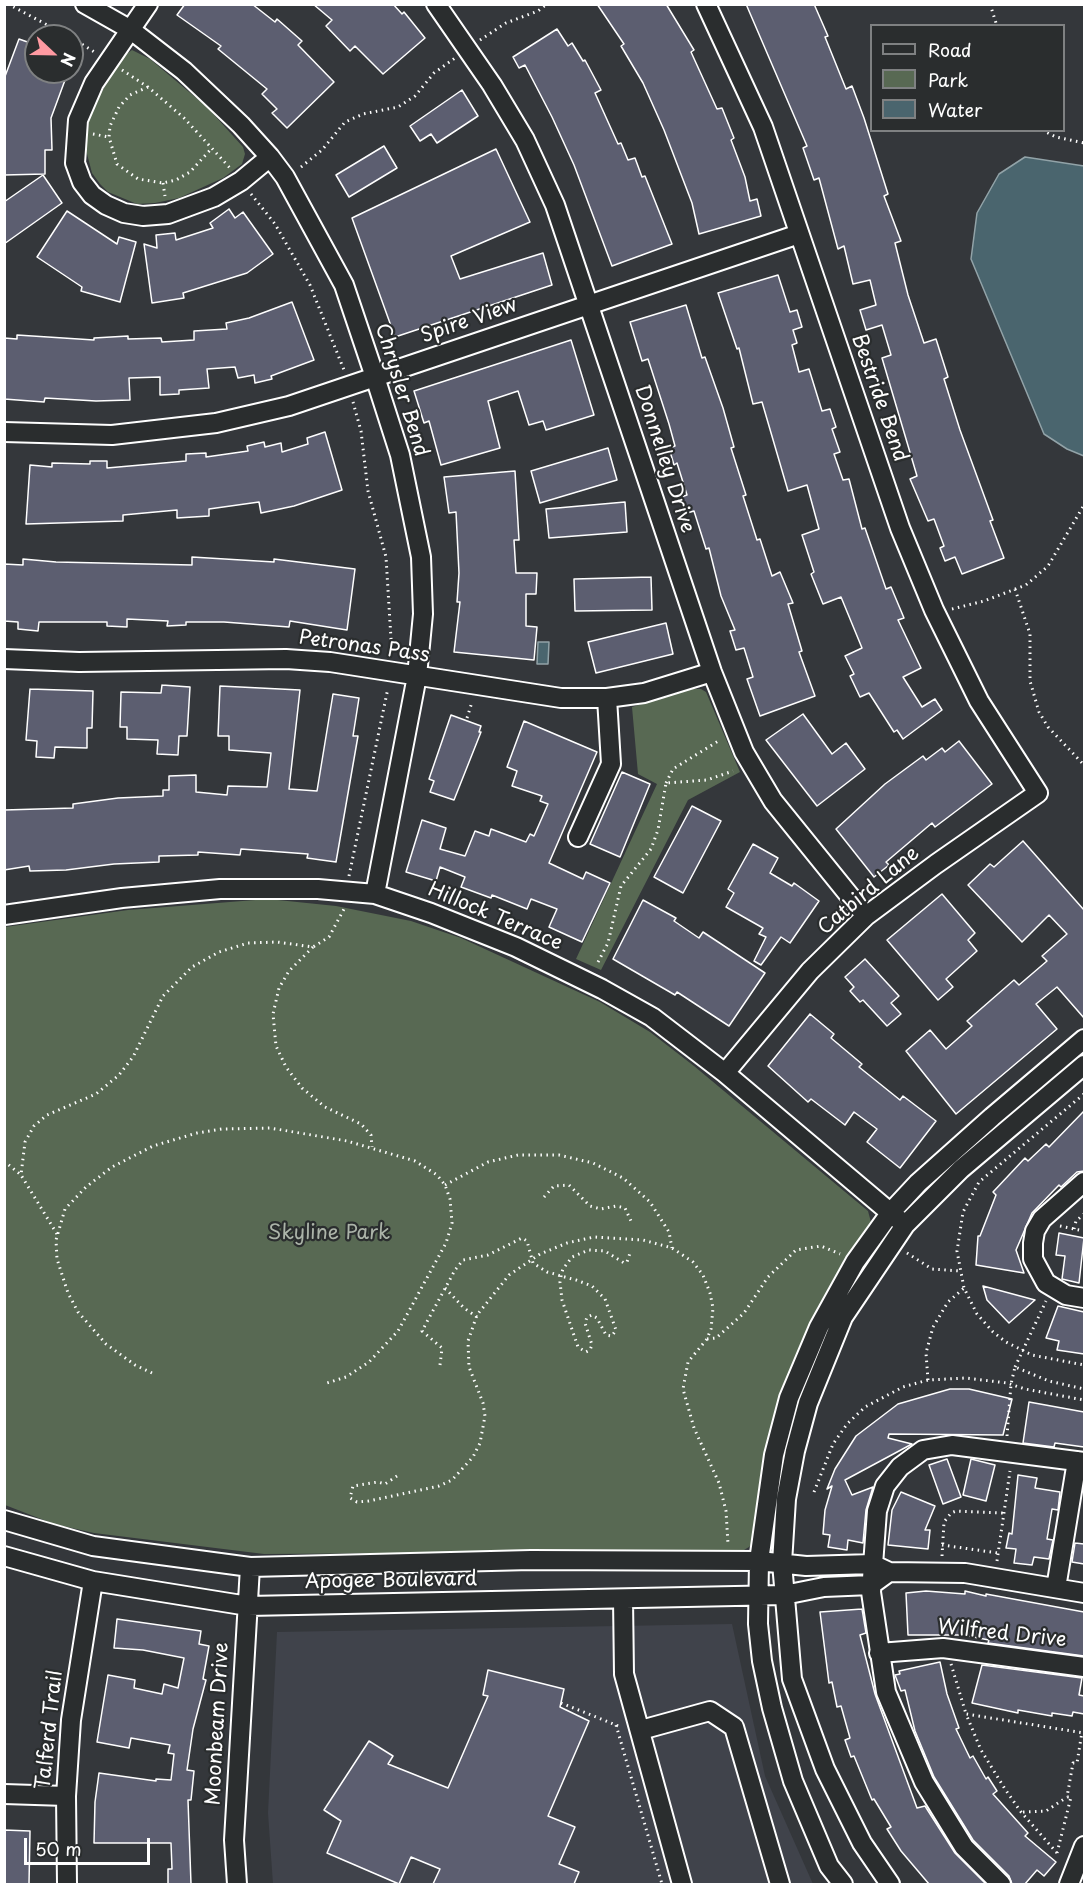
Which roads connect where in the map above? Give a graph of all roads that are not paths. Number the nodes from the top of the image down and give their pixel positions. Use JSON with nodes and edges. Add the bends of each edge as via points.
{"nodes":[{"id":1,"x":85,"y":4,"type":"edge"},
{"id":2,"x":148,"y":4,"type":"edge"},
{"id":3,"x":436,"y":4,"type":"edge"},
{"id":4,"x":706,"y":4,"type":"edge"},
{"id":5,"x":131,"y":30,"type":"junction"},
{"id":6,"x":270,"y":157,"type":"junction"},
{"id":7,"x":799,"y":234,"type":"junction"},
{"id":8,"x":589,"y":303,"type":"junction"},
{"id":9,"x":375,"y":377,"type":"junction"},
{"id":10,"x":4,"y":432,"type":"edge"},
{"id":11,"x":4,"y":659,"type":"edge"},
{"id":12,"x":712,"y":672,"type":"junction"},
{"id":13,"x":417,"y":676,"type":"junction"},
{"id":14,"x":607,"y":698,"type":"junction"},
{"id":15,"x":1038,"y":793,"type":"joint"},
{"id":16,"x":578,"y":837,"type":"dead end"},
{"id":17,"x":375,"y":894,"type":"junction"},
{"id":18,"x":4,"y":915,"type":"edge"},
{"id":19,"x":866,"y":916,"type":"junction"},
{"id":20,"x":1084,"y":1039,"type":"edge"},
{"id":21,"x":1084,"y":1065,"type":"edge"},
{"id":22,"x":725,"y":1073,"type":"junction"},
{"id":23,"x":1084,"y":1182,"type":"edge"},
{"id":24,"x":891,"y":1212,"type":"junction"},
{"id":25,"x":905,"y":1225,"type":"junction"},
{"id":26,"x":1084,"y":1298,"type":"edge"},
{"id":27,"x":1081,"y":1461,"type":"edge"},
{"id":28,"x":4,"y":1520,"type":"edge"},
{"id":29,"x":4,"y":1556,"type":"edge"},
{"id":30,"x":759,"y":1562,"type":"junction"},
{"id":31,"x":782,"y":1563,"type":"junction"},
{"id":32,"x":872,"y":1564,"type":"junction"},
{"id":33,"x":250,"y":1567,"type":"junction"},
{"id":34,"x":889,"y":1572,"type":"junction"},
{"id":35,"x":93,"y":1581,"type":"junction"},
{"id":36,"x":871,"y":1585,"type":"junction"},
{"id":37,"x":1056,"y":1588,"type":"junction"},
{"id":38,"x":1084,"y":1593,"type":"edge"},
{"id":39,"x":784,"y":1595,"type":"junction"},
{"id":40,"x":759,"y":1596,"type":"junction"},
{"id":41,"x":623,"y":1599,"type":"junction"},
{"id":42,"x":248,"y":1606,"type":"junction"},
{"id":43,"x":879,"y":1653,"type":"junction"},
{"id":44,"x":1084,"y":1666,"type":"edge"},
{"id":45,"x":635,"y":1730,"type":"junction"},
{"id":46,"x":4,"y":1794,"type":"edge"},
{"id":47,"x":66,"y":1796,"type":"junction"},
{"id":48,"x":1084,"y":1846,"type":"edge"},
{"id":49,"x":67,"y":1884,"type":"edge"},
{"id":50,"x":237,"y":1884,"type":"edge"},
{"id":51,"x":682,"y":1884,"type":"edge"},
{"id":52,"x":780,"y":1884,"type":"edge"},
{"id":53,"x":843,"y":1884,"type":"edge"},
{"id":54,"x":890,"y":1884,"type":"edge"},
{"id":55,"x":1001,"y":1884,"type":"edge"},
{"id":56,"x":1069,"y":1884,"type":"edge"}],
"edges":[{"from":1,"to":5,"type":"street","name":"Chrysler Bend"},
{"from":2,"to":5,"type":"street"},
{"from":3,"to":8,"type":"street","name":"Donnelley Drive","via":[[525,140],[555,205]]},
{"from":4,"to":7,"type":"street","name":"Bestride Bend","via":[[763,127]]},
{"from":5,"to":6,"type":"street","name":"Chrysler Bend","via":[[184,71]]},
{"from":5,"to":6,"type":"street","via":[[94,83],[78,120],[75,164],[92,195],[124,213],[168,214],[241,181]]},
{"from":6,"to":9,"type":"street","name":"Chrysler Bend","via":[[344,285]]},
{"from":7,"to":8,"type":"street","name":"Spire View"},
{"from":7,"to":15,"type":"street","name":"Bestride Bend","via":[[900,528],[934,610],[979,701]]},
{"from":8,"to":9,"type":"street","name":"Spire View"},
{"from":8,"to":12,"type":"street","name":"Donnelley Drive"},
{"from":9,"to":10,"type":"street","name":"Spire View","via":[[289,406],[206,425],[112,435]]},
{"from":9,"to":13,"type":"street","name":"Chrysler Bend","via":[[400,455],[421,557],[423,614]]},
{"from":11,"to":13,"type":"street","name":"Petronas Pass","via":[[286,659]]},
{"from":12,"to":14,"type":"street","name":"Petronas Pass","via":[[644,693]]},
{"from":12,"to":19,"type":"street","name":"Donnelley Drive","via":[[744,752],[773,801]]},
{"from":13,"to":14,"type":"street","name":"Petronas Pass","via":[[542,696]]},
{"from":13,"to":17,"type":"street","name":"Chrysler Bend"},
{"from":14,"to":16,"type":"street","via":[[611,764]]},
{"from":15,"to":19,"type":"street","name":"Catbird Lane"},
{"from":17,"to":18,"type":"street","name":"Hillock Terrace","via":[[318,889],[220,889]]},
{"from":17,"to":22,"type":"street","name":"Hillock Terrace","via":[[516,947],[602,989],[652,1017]]},
{"from":19,"to":22,"type":"street","name":"Catbird Lane","via":[[810,971]]},
{"from":20,"to":24,"type":"street","via":[[918,1183]]},
{"from":21,"to":25,"type":"street","via":[[961,1169]]},
{"from":22,"to":24,"type":"street","name":"Hillock Terrace"},
{"from":23,"to":26,"type":"street","via":[[1042,1219],[1035,1231],[1033,1259],[1052,1288]]},
{"from":24,"to":25,"type":"street","name":"Hillock Terrace"},
{"from":24,"to":30,"type":"street","via":[[855,1262],[819,1326],[789,1398],[774,1455]]},
{"from":25,"to":31,"type":"street","via":[[843,1317],[808,1402],[786,1499]]},
{"from":27,"to":32,"type":"street","via":[[952,1445],[923,1450],[900,1467],[885,1486],[877,1511]]},
{"from":27,"to":37,"type":"street"},
{"from":28,"to":33,"type":"street","name":"Apogee Boulevard","via":[[93,1546]]},
{"from":29,"to":35,"type":"street","name":"Apogee Boulevard"},
{"from":30,"to":31,"type":"street","name":"Apogee Boulevard"},
{"from":30,"to":33,"type":"street","name":"Apogee Boulevard","via":[[531,1560]]},
{"from":30,"to":40,"type":"street"},
{"from":31,"to":32,"type":"street","name":"Apogee Boulevard"},
{"from":31,"to":39,"type":"street"},
{"from":32,"to":34,"type":"street"},
{"from":32,"to":36,"type":"street"},
{"from":33,"to":42,"type":"street","name":"Moonbeam Drive"},
{"from":34,"to":36,"type":"street"},
{"from":34,"to":37,"type":"street","via":[[994,1577]]},
{"from":35,"to":42,"type":"street","name":"Apogee Boulevard"},
{"from":35,"to":47,"type":"street","name":"Talferd Trail","via":[[71,1720]]},
{"from":36,"to":39,"type":"street","name":"Apogee Boulevard","via":[[824,1587]]},
{"from":36,"to":43,"type":"street"},
{"from":37,"to":38,"type":"street"},
{"from":39,"to":40,"type":"street","name":"Apogee Boulevard"},
{"from":39,"to":54,"type":"street","via":[[792,1679],[825,1769],[862,1843]]},
{"from":40,"to":41,"type":"street","name":"Apogee Boulevard"},
{"from":40,"to":53,"type":"street","via":[[762,1661],[793,1781],[830,1866]]},
{"from":41,"to":42,"type":"street","name":"Apogee Boulevard"},
{"from":41,"to":45,"type":"street","via":[[624,1674]]},
{"from":42,"to":50,"type":"street","name":"Moonbeam Drive","via":[[234,1840]]},
{"from":43,"to":44,"type":"street","name":"Wilfred Drive","via":[[950,1649]]},
{"from":43,"to":55,"type":"street","via":[[886,1692],[924,1782],[964,1847]]},
{"from":45,"to":51,"type":"street"},
{"from":45,"to":52,"type":"street","via":[[710,1711],[734,1727]]},
{"from":46,"to":47,"type":"street"},
{"from":47,"to":49,"type":"street","name":"Talferd Trail"},
{"from":48,"to":56,"type":"street"}]}
